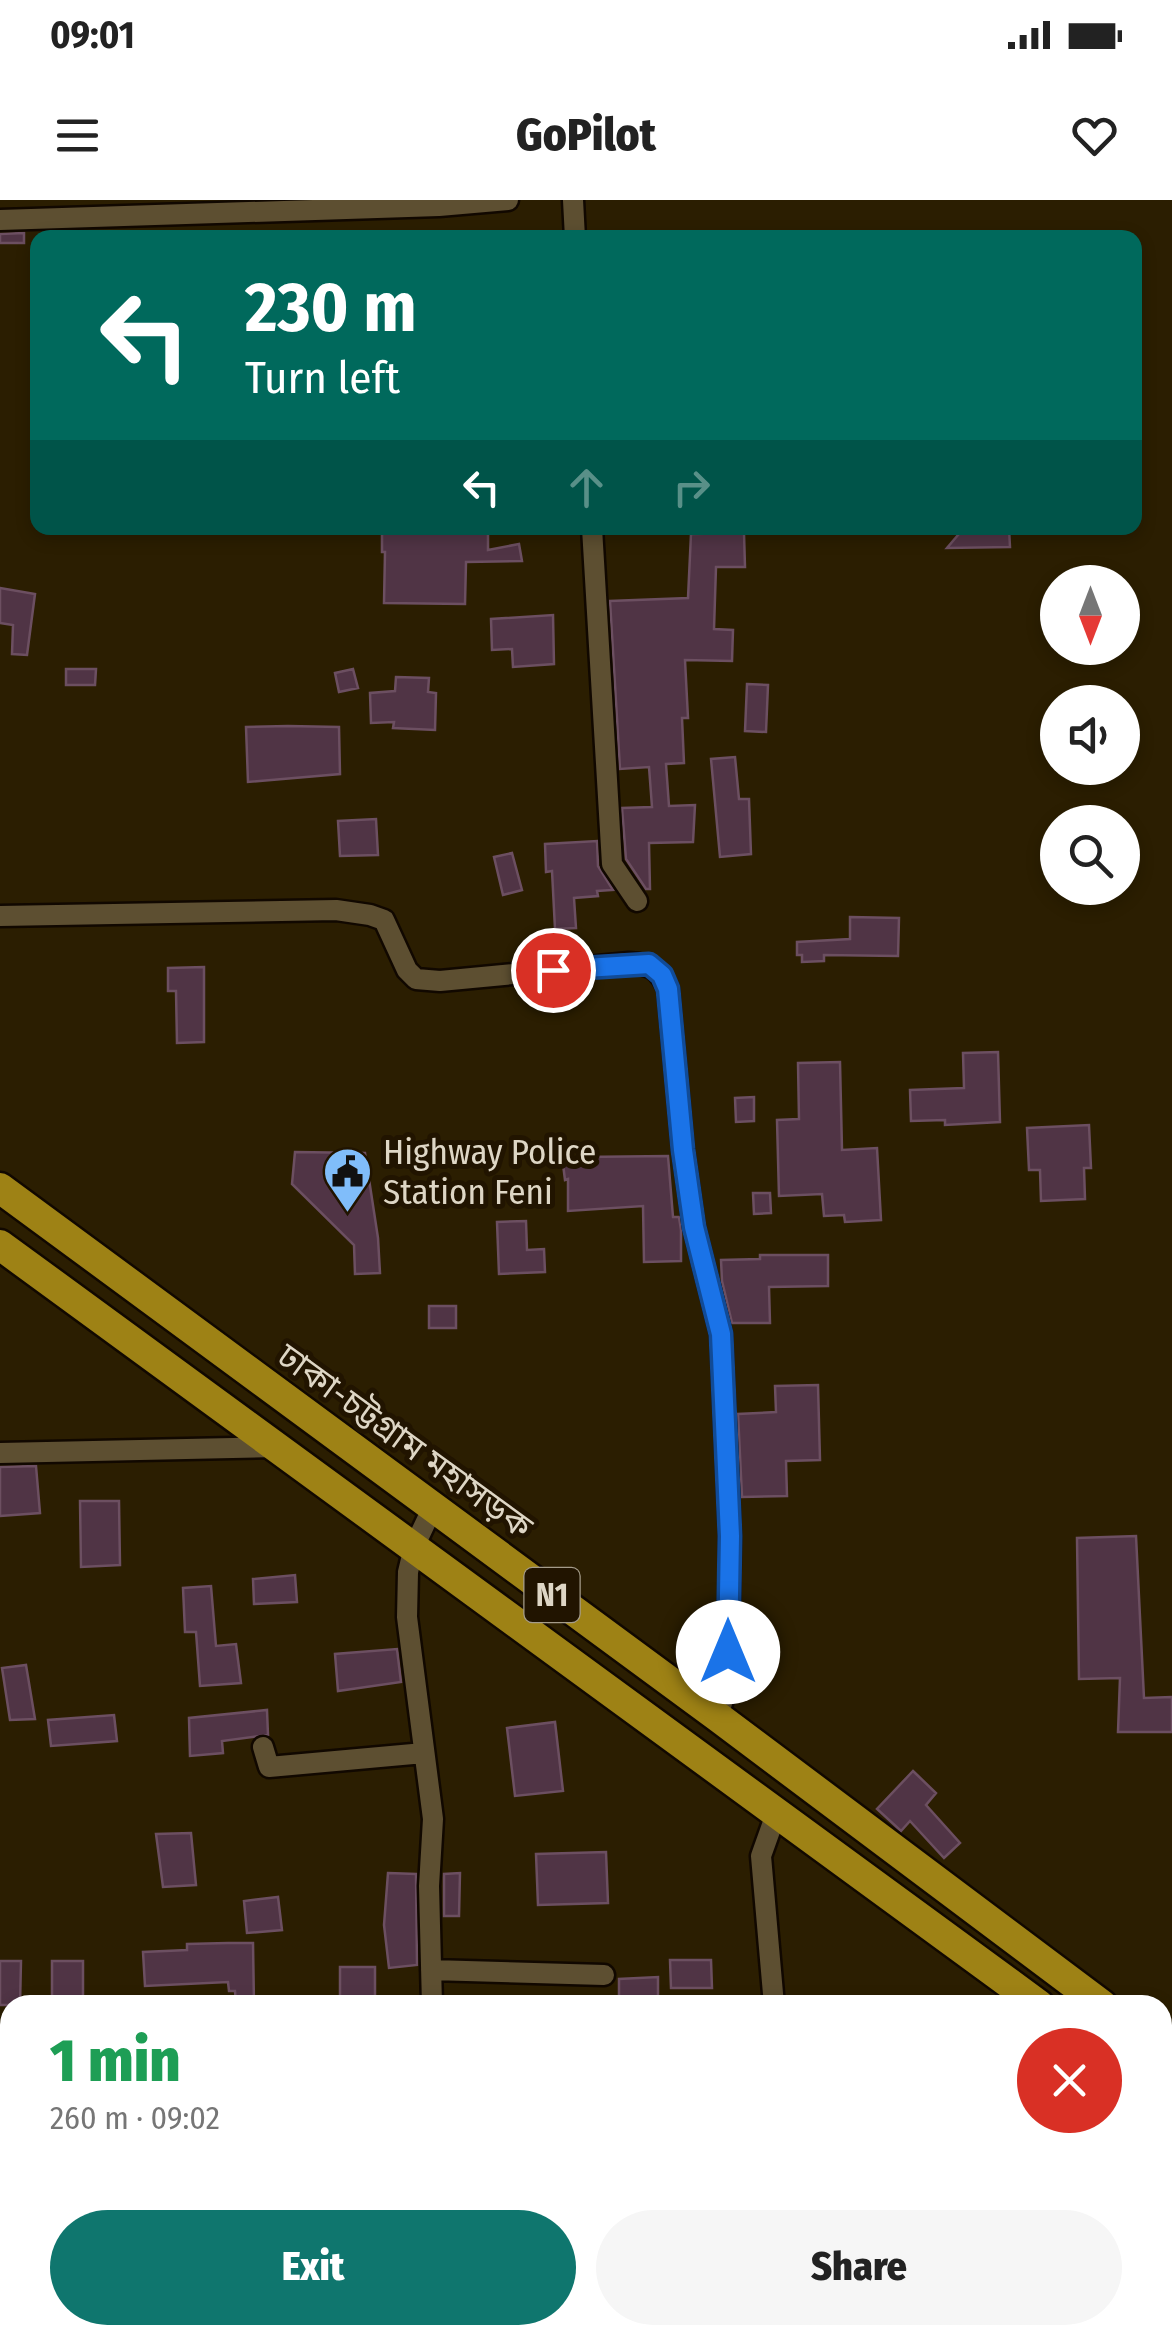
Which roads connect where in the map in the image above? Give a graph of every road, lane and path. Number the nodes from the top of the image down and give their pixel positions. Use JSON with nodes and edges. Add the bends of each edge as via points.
{"nodes":[{"id":1,"x":508,"y":200,"type":"edge"},
{"id":2,"x":573,"y":200,"type":"edge"},
{"id":3,"x":0,"y":220,"type":"edge"},
{"id":4,"x":575,"y":230,"type":"edge"},
{"id":5,"x":592,"y":535,"type":"edge"},
{"id":6,"x":637,"y":901,"type":"dead end"},
{"id":7,"x":0,"y":916,"type":"edge"},
{"id":8,"x":0,"y":1188,"type":"edge"},
{"id":9,"x":0,"y":1244,"type":"edge"},
{"id":10,"x":275,"y":1446,"type":"junction"},
{"id":11,"x":0,"y":1453,"type":"edge"},
{"id":12,"x":432,"y":1509,"type":"junction"},
{"id":13,"x":414,"y":1547,"type":"junction"},
{"id":14,"x":718,"y":1717,"type":"junction"},
{"id":15,"x":263,"y":1747,"type":"dead end"},
{"id":16,"x":424,"y":1753,"type":"junction"},
{"id":17,"x":776,"y":1814,"type":"junction"},
{"id":18,"x":431,"y":1970,"type":"junction"},
{"id":19,"x":604,"y":1975,"type":"dead end"},
{"id":20,"x":432,"y":1995,"type":"edge"},
{"id":21,"x":773,"y":1995,"type":"edge"},
{"id":22,"x":1025,"y":1995,"type":"edge"},
{"id":23,"x":1089,"y":1995,"type":"edge"}],
"edges":[{"from":1,"to":3,"type":"street"},
{"from":2,"to":4,"type":"street"},
{"from":5,"to":6,"type":"street","via":[[612,864]]},
{"from":7,"to":14,"type":"street","via":[[336,910],[384,920],[416,979],[649,964],[662,975],[694,1227],[721,1334],[730,1536],[728,1682]]},
{"from":8,"to":12,"type":"highway","name":"ঢাকা-চট্টগ্রাম মহাসড়ক","number":"N1"},
{"from":9,"to":10,"type":"highway","number":"N1"},
{"from":10,"to":11,"type":"street"},
{"from":10,"to":13,"type":"highway","number":"N1"},
{"from":12,"to":13,"type":"street"},
{"from":12,"to":14,"type":"highway","name":"ঢাকা-চট্টগ্রাম মহাসড়ক","number":"N1"},
{"from":13,"to":16,"type":"street","via":[[407,1617]]},
{"from":13,"to":17,"type":"highway","number":"N1"},
{"from":14,"to":23,"type":"highway","name":"ঢাকা-চট্টগ্রাম মহাসড়ক","number":"N1"},
{"from":15,"to":16,"type":"street","via":[[269,1767]]},
{"from":16,"to":18,"type":"street","via":[[433,1818]]},
{"from":17,"to":21,"type":"street","via":[[761,1856]]},
{"from":17,"to":22,"type":"highway","number":"N1"},
{"from":18,"to":19,"type":"street"},
{"from":18,"to":20,"type":"street"}]}
